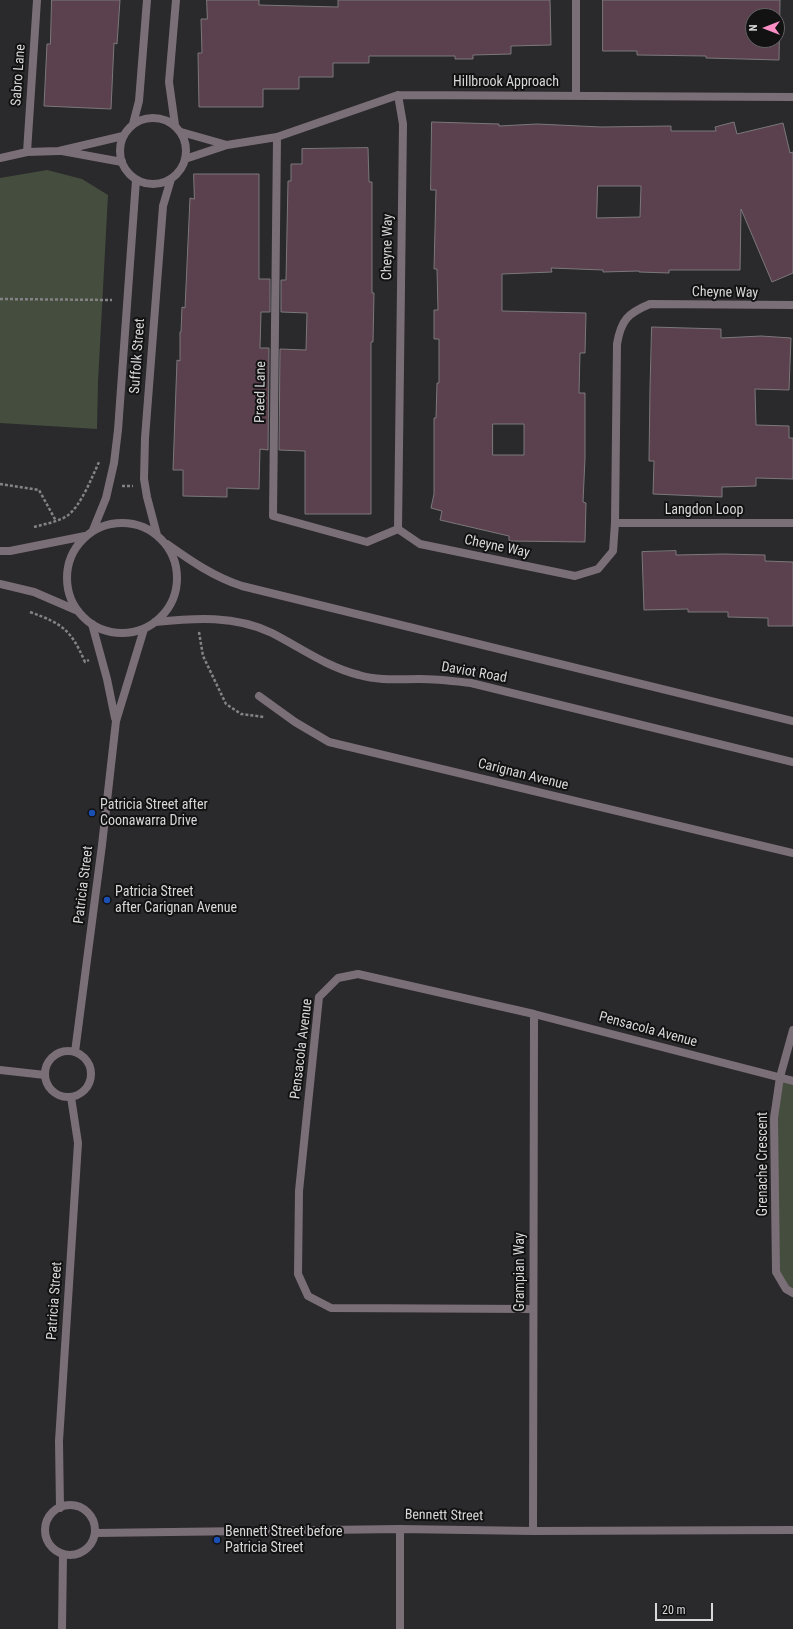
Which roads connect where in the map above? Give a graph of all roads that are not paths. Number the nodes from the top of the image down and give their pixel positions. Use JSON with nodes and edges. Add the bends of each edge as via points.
{"nodes":[{"id":1,"x":37,"y":0,"type":"edge"},
{"id":2,"x":147,"y":0,"type":"edge"},
{"id":3,"x":176,"y":0,"type":"edge"},
{"id":4,"x":576,"y":0,"type":"edge"},
{"id":5,"x":398,"y":95,"type":"junction"},
{"id":6,"x":576,"y":95,"type":"junction"},
{"id":7,"x":793,"y":97,"type":"edge"},
{"id":8,"x":133,"y":124,"type":"junction"},
{"id":9,"x":175,"y":125,"type":"junction"},
{"id":10,"x":181,"y":132,"type":"junction"},
{"id":11,"x":123,"y":136,"type":"junction"},
{"id":12,"x":278,"y":137,"type":"junction"},
{"id":13,"x":227,"y":145,"type":"junction"},
{"id":14,"x":59,"y":151,"type":"junction"},
{"id":15,"x":27,"y":152,"type":"junction"},
{"id":16,"x":0,"y":158,"type":"edge"},
{"id":17,"x":185,"y":159,"type":"junction"},
{"id":18,"x":122,"y":162,"type":"junction"},
{"id":19,"x":171,"y":179,"type":"junction"},
{"id":20,"x":136,"y":180,"type":"junction"},
{"id":21,"x":793,"y":306,"type":"edge"},
{"id":22,"x":615,"y":523,"type":"junction"},
{"id":23,"x":793,"y":523,"type":"edge"},
{"id":24,"x":398,"y":528,"type":"junction"},
{"id":25,"x":93,"y":530,"type":"junction"},
{"id":26,"x":157,"y":534,"type":"junction"},
{"id":27,"x":85,"y":536,"type":"junction"},
{"id":28,"x":167,"y":544,"type":"junction"},
{"id":29,"x":0,"y":551,"type":"edge"},
{"id":30,"x":0,"y":584,"type":"edge"},
{"id":31,"x":78,"y":611,"type":"junction"},
{"id":32,"x":156,"y":622,"type":"junction"},
{"id":33,"x":92,"y":624,"type":"junction"},
{"id":34,"x":144,"y":629,"type":"junction"},
{"id":35,"x":259,"y":696,"type":"dead end"},
{"id":36,"x":116,"y":721,"type":"junction"},
{"id":37,"x":793,"y":721,"type":"edge"},
{"id":38,"x":793,"y":762,"type":"edge"},
{"id":39,"x":793,"y":853,"type":"edge"},
{"id":40,"x":534,"y":1014,"type":"junction"},
{"id":41,"x":793,"y":1030,"type":"edge"},
{"id":42,"x":75,"y":1052,"type":"junction"},
{"id":43,"x":0,"y":1070,"type":"edge"},
{"id":44,"x":45,"y":1075,"type":"junction"},
{"id":45,"x":780,"y":1077,"type":"junction"},
{"id":46,"x":793,"y":1081,"type":"edge"},
{"id":47,"x":71,"y":1097,"type":"junction"},
{"id":48,"x":793,"y":1293,"type":"edge"},
{"id":49,"x":533,"y":1309,"type":"junction"},
{"id":50,"x":60,"y":1508,"type":"junction"},
{"id":51,"x":400,"y":1528,"type":"junction"},
{"id":52,"x":793,"y":1530,"type":"edge"},
{"id":53,"x":533,"y":1531,"type":"junction"},
{"id":54,"x":95,"y":1533,"type":"junction"},
{"id":55,"x":63,"y":1554,"type":"junction"},
{"id":56,"x":62,"y":1629,"type":"edge"},
{"id":57,"x":400,"y":1629,"type":"edge"}],
"edges":[{"from":1,"to":15,"type":"street","name":"Sabro Lane"},
{"from":2,"to":8,"type":"street","via":[[138,101]]},
{"from":3,"to":9,"type":"street","via":[[169,82]]},
{"from":4,"to":6,"type":"street"},
{"from":5,"to":6,"type":"street","name":"Hillbrook Approach"},
{"from":5,"to":12,"type":"street","name":"Hillbrook Approach"},
{"from":5,"to":24,"type":"street","name":"Cheyne Way","via":[[403,124]]},
{"from":6,"to":7,"type":"street","name":"Hillbrook Approach"},
{"from":8,"to":9,"type":"street","via":[[143,118],[154,117],[165,119]]},
{"from":8,"to":11,"type":"street"},
{"from":9,"to":10,"type":"street"},
{"from":10,"to":13,"type":"street","name":"Hillbrook Approach"},
{"from":10,"to":17,"type":"street","via":[[185,141]]},
{"from":11,"to":14,"type":"street"},
{"from":11,"to":18,"type":"street","via":[[120,153]]},
{"from":12,"to":13,"type":"street","name":"Hillbrook Approach"},
{"from":12,"to":24,"type":"street","name":"Praed Lane","via":[[273,516],[367,542]]},
{"from":13,"to":17,"type":"street","name":"Hillbrook Approach"},
{"from":14,"to":15,"type":"street"},
{"from":14,"to":18,"type":"street"},
{"from":15,"to":16,"type":"street"},
{"from":17,"to":19,"type":"street","via":[[182,167]]},
{"from":18,"to":20,"type":"street","via":[[127,172]]},
{"from":19,"to":20,"type":"street","via":[[154,184]]},
{"from":19,"to":26,"type":"street","name":"Suffolk Street","via":[[163,206],[145,438],[146,496]]},
{"from":20,"to":25,"type":"street","name":"Suffolk Street","via":[[114,463],[106,498]]},
{"from":21,"to":22,"type":"street","name":"Cheyne Way","via":[[650,304],[635,310],[625,320],[617,344]]},
{"from":22,"to":23,"type":"street","name":"Langdon Loop"},
{"from":22,"to":24,"type":"street","name":"Cheyne Way","via":[[613,551],[598,570],[575,576],[420,544]]},
{"from":25,"to":26,"type":"street","via":[[111,523],[131,522]]},
{"from":25,"to":27,"type":"street"},
{"from":26,"to":28,"type":"street"},
{"from":27,"to":29,"type":"street"},
{"from":27,"to":31,"type":"street","via":[[70,559],[67,572],[67,586]]},
{"from":28,"to":32,"type":"street","via":[[177,568],[178,581],[170,605]]},
{"from":28,"to":37,"type":"street","name":"Daviot Road","via":[[210,573],[242,586]]},
{"from":30,"to":31,"type":"street","via":[[34,592]]},
{"from":31,"to":33,"type":"street"},
{"from":32,"to":34,"type":"street"},
{"from":32,"to":38,"type":"street","name":"Daviot Road","via":[[199,618],[237,622],[271,633],[323,662],[359,676],[470,683]]},
{"from":33,"to":34,"type":"street","via":[[117,633],[131,633]]},
{"from":33,"to":36,"type":"street","name":"Patricia Street"},
{"from":34,"to":36,"type":"street","name":"Patricia Street"},
{"from":35,"to":39,"type":"street","name":"Carignan Avenue","via":[[329,742]]},
{"from":36,"to":42,"type":"street","name":"Patricia Street"},
{"from":40,"to":45,"type":"street","name":"Pensacola Avenue"},
{"from":40,"to":49,"type":"street","name":"Grampian Way"},
{"from":40,"to":49,"type":"street","name":"Pensacola Avenue","via":[[358,974],[338,978],[319,997],[299,1190],[298,1266],[298,1274],[308,1296],[331,1308]]},
{"from":41,"to":45,"type":"street","name":"Grenache Crescent"},
{"from":42,"to":44,"type":"street","via":[[66,1051],[51,1059],[46,1066]]},
{"from":42,"to":47,"type":"street","via":[[83,1057],[91,1072],[86,1089]]},
{"from":43,"to":44,"type":"street"},
{"from":44,"to":47,"type":"street","via":[[46,1082],[53,1092]]},
{"from":45,"to":46,"type":"street","name":"Pensacola Avenue"},
{"from":45,"to":48,"type":"street","name":"Grenache Crescent","via":[[774,1118],[776,1272],[786,1289]]},
{"from":47,"to":50,"type":"street","name":"Patricia Street","via":[[78,1143],[59,1441]]},
{"from":49,"to":53,"type":"street","name":"Grampian Way"},
{"from":50,"to":54,"type":"street","via":[[77,1506],[85,1510],[95,1524]]},
{"from":50,"to":55,"type":"street","via":[[48,1520],[46,1536],[55,1551]]},
{"from":51,"to":53,"type":"street","name":"Bennett Street"},
{"from":51,"to":54,"type":"street","name":"Bennett Street"},
{"from":51,"to":57,"type":"street"},
{"from":52,"to":53,"type":"street","name":"Bennett Street"},
{"from":54,"to":55,"type":"street","via":[[88,1548],[72,1556]]},
{"from":55,"to":56,"type":"street"}]}
